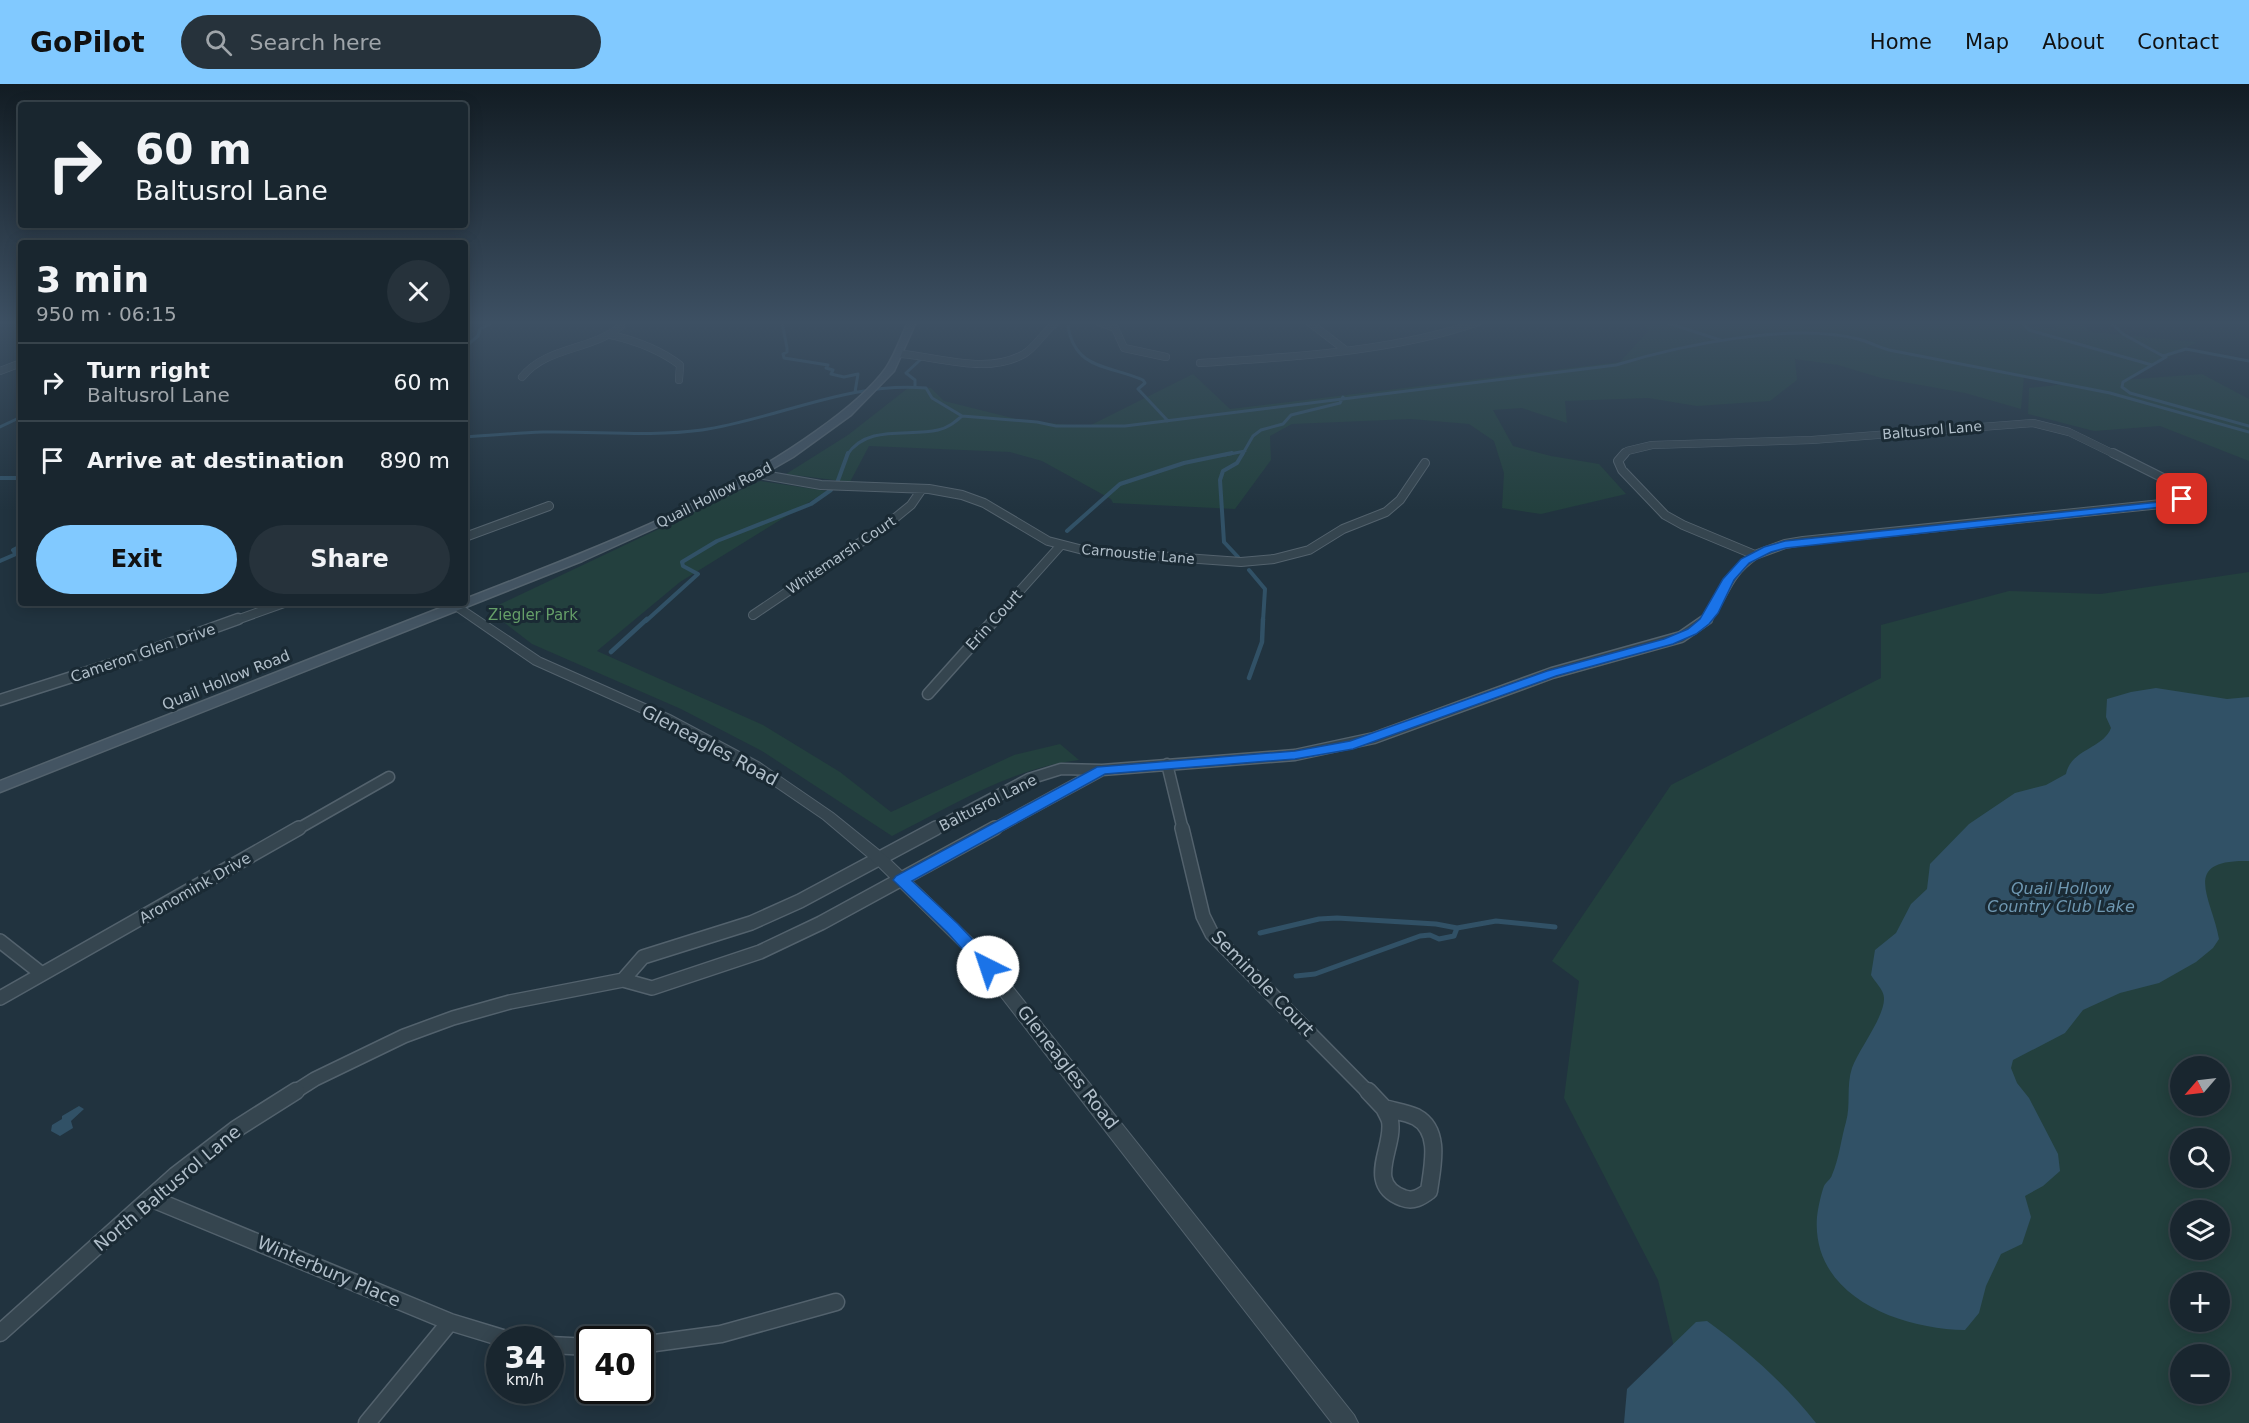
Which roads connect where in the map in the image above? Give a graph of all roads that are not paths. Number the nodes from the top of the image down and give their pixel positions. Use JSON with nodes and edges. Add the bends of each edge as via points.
{"nodes":[{"id":1,"x":877,"y":384,"type":"edge"},
{"id":2,"x":1425,"y":463,"type":"dead end"},
{"id":3,"x":758,"y":474,"type":"junction"},
{"id":4,"x":922,"y":489,"type":"junction"},
{"id":5,"x":549,"y":506,"type":"dead end"},
{"id":6,"x":468,"y":536,"type":"edge"},
{"id":7,"x":1061,"y":545,"type":"junction"},
{"id":8,"x":1755,"y":555,"type":"junction"},
{"id":9,"x":468,"y":602,"type":"edge"},
{"id":10,"x":276,"y":606,"type":"edge"},
{"id":11,"x":457,"y":606,"type":"edge"},
{"id":12,"x":465,"y":606,"type":"edge"},
{"id":13,"x":753,"y":615,"type":"dead end"},
{"id":14,"x":928,"y":694,"type":"dead end"},
{"id":15,"x":0,"y":700,"type":"edge"},
{"id":16,"x":1167,"y":764,"type":"junction"},
{"id":17,"x":1102,"y":770,"type":"junction"},
{"id":18,"x":389,"y":777,"type":"dead end"},
{"id":19,"x":0,"y":787,"type":"edge"},
{"id":20,"x":880,"y":859,"type":"junction"},
{"id":21,"x":901,"y":880,"type":"junction"},
{"id":22,"x":0,"y":941,"type":"edge"},
{"id":23,"x":42,"y":975,"type":"junction"},
{"id":24,"x":623,"y":981,"type":"junction"},
{"id":25,"x":0,"y":998,"type":"edge"},
{"id":26,"x":1384,"y":1108,"type":"junction"},
{"id":27,"x":150,"y":1198,"type":"junction"},
{"id":28,"x":836,"y":1302,"type":"dead end"},
{"id":29,"x":450,"y":1322,"type":"junction"},
{"id":30,"x":0,"y":1333,"type":"edge"},
{"id":31,"x":486,"y":1333,"type":"edge"},
{"id":32,"x":654,"y":1343,"type":"edge"},
{"id":33,"x":367,"y":1423,"type":"edge"},
{"id":34,"x":1346,"y":1423,"type":"edge"}],
"edges":[{"from":1,"to":3,"type":"main road","name":"Quail Hollow Road","via":[[821,433]]},
{"from":2,"to":7,"type":"street","name":"Carnoustie Lane","via":[[1392,507],[1343,529],[1309,550],[1284,557],[1228,561],[1098,553]]},
{"from":3,"to":4,"type":"street","name":"Carnoustie Lane","via":[[821,485]]},
{"from":3,"to":9,"type":"main road","name":"Quail Hollow Road","via":[[644,530]]},
{"from":4,"to":7,"type":"street","name":"Carnoustie Lane","via":[[984,503]]},
{"from":4,"to":13,"type":"street","name":"Whitemarsh Court","via":[[911,505],[889,523]]},
{"from":5,"to":6,"type":"street"},
{"from":7,"to":14,"type":"street","name":"Erin Court"},
{"from":8,"to":8,"type":"street","name":"Baltusrol Lane","via":[[1803,541],[2171,503],[2184,495],[2169,481],[2069,432],[2033,423],[1822,439],[1652,445],[1632,448],[1619,457],[1622,470],[1665,515]]},
{"from":8,"to":16,"type":"street","name":"Baltusrol Lane","via":[[1729,579],[1705,622],[1668,642],[1552,673],[1353,744],[1295,755]]},
{"from":10,"to":15,"type":"street","name":"Cameron Glen Drive"},
{"from":11,"to":19,"type":"main road","name":"Quail Hollow Road"},
{"from":12,"to":20,"type":"street","name":"Gleneagles Road","via":[[537,661],[665,718],[754,766],[828,816]]},
{"from":16,"to":17,"type":"street","name":"Baltusrol Lane"},
{"from":16,"to":26,"type":"street","name":"Seminole Court","via":[[1203,916],[1212,934]]},
{"from":17,"to":20,"type":"street","name":"Baltusrol Lane","via":[[1061,769],[1029,779]]},
{"from":17,"to":21,"type":"street","name":"Baltusrol Lane"},
{"from":18,"to":23,"type":"street","name":"Aronomink Drive"},
{"from":20,"to":21,"type":"street","name":"Gleneagles Road"},
{"from":20,"to":24,"type":"street","via":[[751,923],[643,957]]},
{"from":21,"to":24,"type":"street","name":"Baltusrol Lane","via":[[760,952],[652,988]]},
{"from":21,"to":34,"type":"street","name":"Gleneagles Road","via":[[974,950]]},
{"from":22,"to":23,"type":"street"},
{"from":23,"to":25,"type":"street","name":"Aronomink Drive"},
{"from":24,"to":27,"type":"street","name":"North Baltusrol Lane","via":[[494,1005],[380,1047],[266,1108]]},
{"from":26,"to":26,"type":"street","via":[[1390,1122],[1382,1179],[1390,1193],[1406,1200],[1420,1199],[1429,1191],[1433,1135],[1417,1117]]},
{"from":27,"to":29,"type":"street","name":"Winterbury Place"},
{"from":27,"to":30,"type":"street","name":"North Baltusrol Lane"},
{"from":28,"to":32,"type":"street","via":[[721,1334]]},
{"from":29,"to":31,"type":"street","name":"Winterbury Place"},
{"from":29,"to":33,"type":"street"}]}
